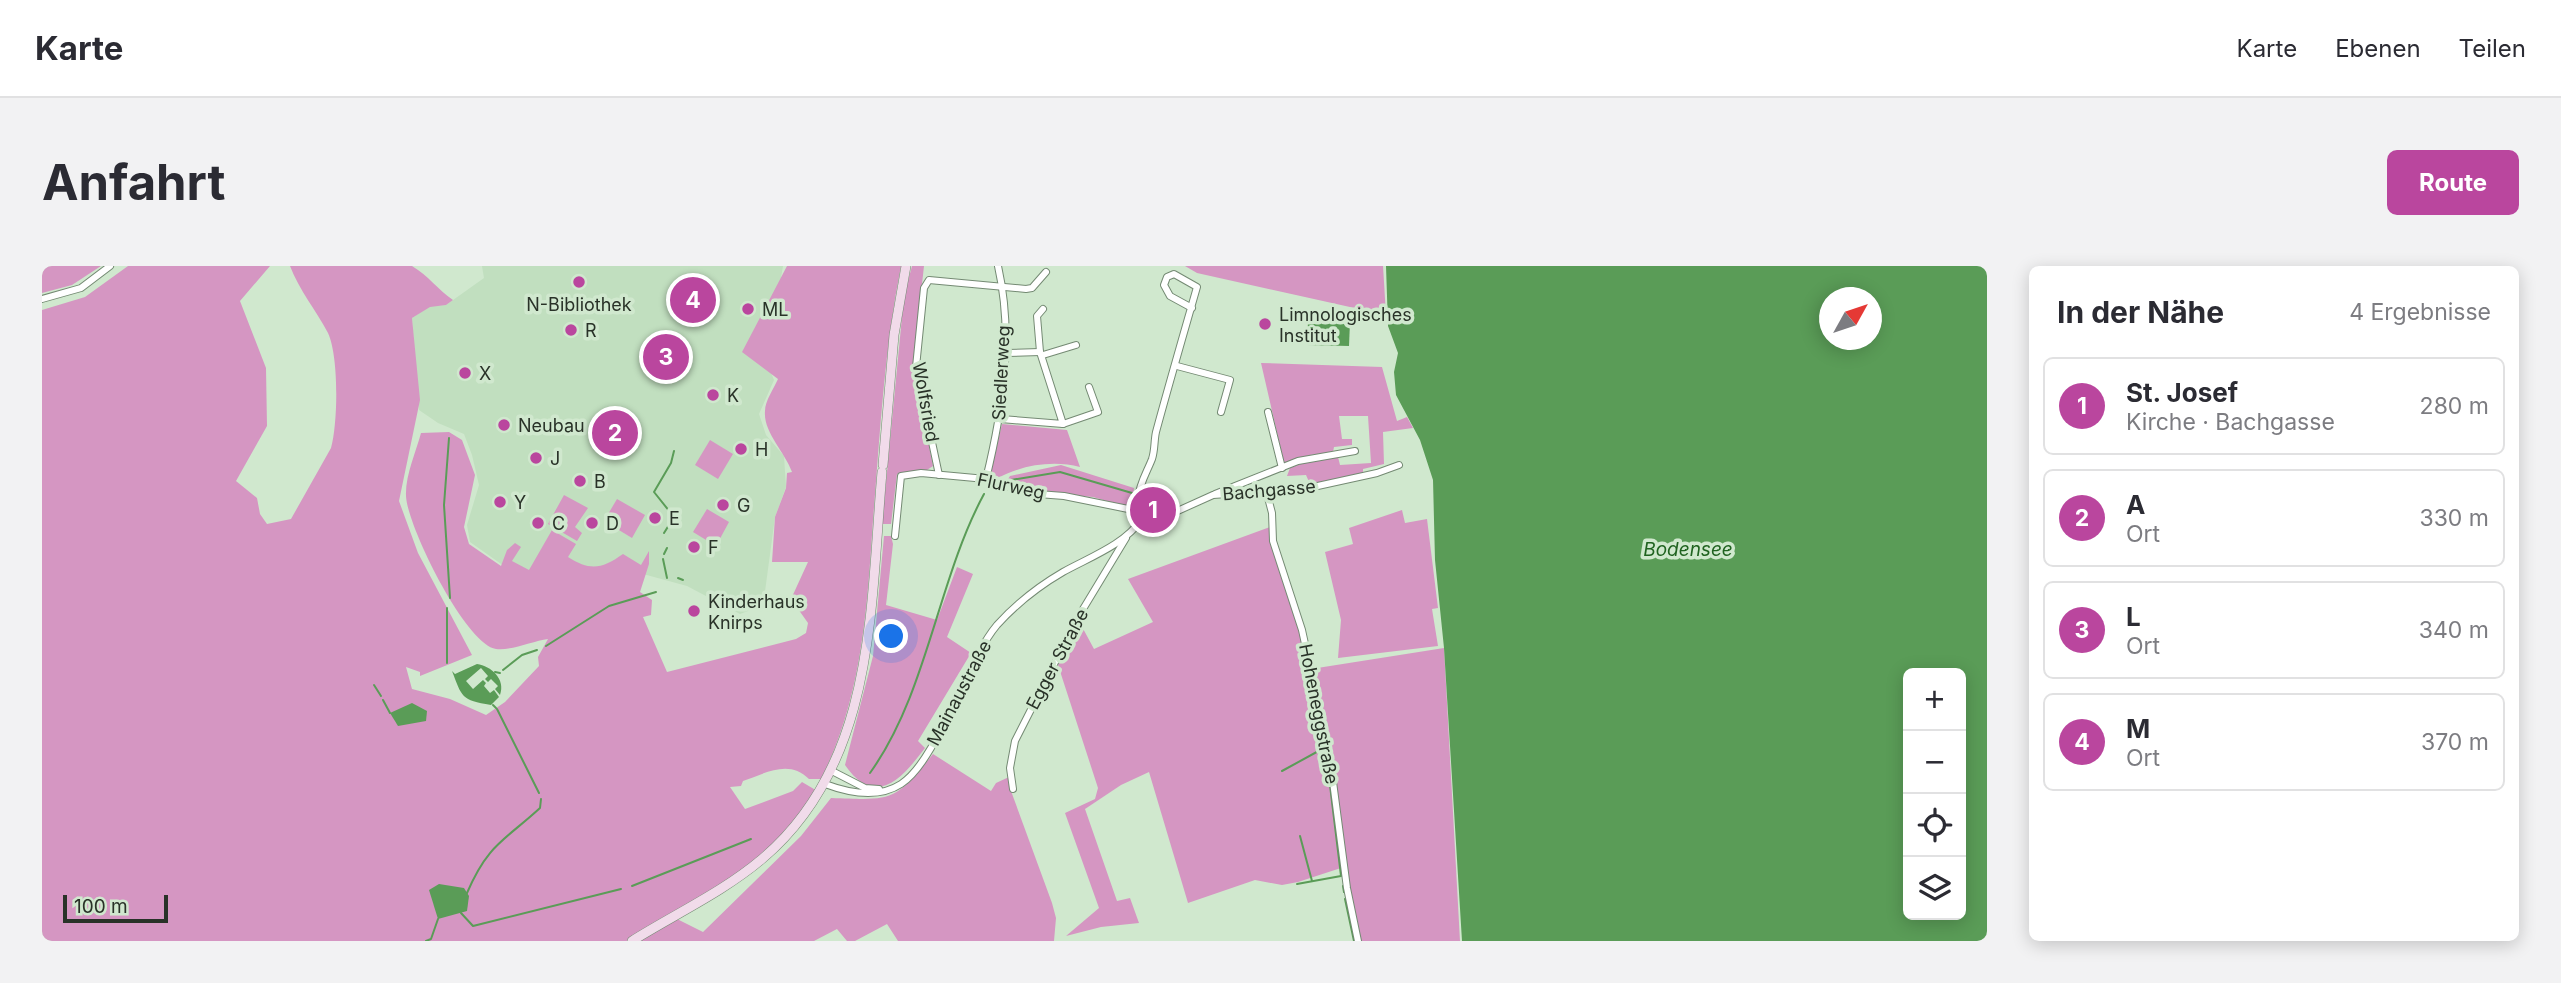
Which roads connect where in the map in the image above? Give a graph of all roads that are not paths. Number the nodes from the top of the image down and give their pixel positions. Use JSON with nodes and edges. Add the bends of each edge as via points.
{"nodes":[{"id":1,"x":110,"y":266,"type":"edge"},
{"id":2,"x":906,"y":266,"type":"edge"},
{"id":3,"x":998,"y":266,"type":"edge"},
{"id":4,"x":1046,"y":272,"type":"dead end"},
{"id":5,"x":1003,"y":286,"type":"junction"},
{"id":6,"x":42,"y":299,"type":"edge"},
{"id":7,"x":1192,"y":308,"type":"junction"},
{"id":8,"x":1043,"y":309,"type":"dead end"},
{"id":9,"x":1076,"y":345,"type":"dead end"},
{"id":10,"x":1006,"y":353,"type":"junction"},
{"id":11,"x":1042,"y":353,"type":"junction"},
{"id":12,"x":1177,"y":366,"type":"junction"},
{"id":13,"x":1089,"y":387,"type":"dead end"},
{"id":14,"x":1221,"y":412,"type":"dead end"},
{"id":15,"x":1268,"y":412,"type":"dead end"},
{"id":16,"x":1001,"y":419,"type":"junction"},
{"id":17,"x":1063,"y":424,"type":"junction"},
{"id":18,"x":1355,"y":451,"type":"dead end"},
{"id":19,"x":1399,"y":465,"type":"dead end"},
{"id":20,"x":1282,"y":468,"type":"junction"},
{"id":21,"x":939,"y":475,"type":"junction"},
{"id":22,"x":986,"y":479,"type":"junction"},
{"id":23,"x":1266,"y":490,"type":"junction"},
{"id":24,"x":1213,"y":495,"type":"junction"},
{"id":25,"x":1138,"y":511,"type":"junction"},
{"id":26,"x":1142,"y":519,"type":"junction"},
{"id":27,"x":895,"y":536,"type":"dead end"},
{"id":28,"x":1126,"y":537,"type":"junction"},
{"id":29,"x":832,"y":771,"type":"junction"},
{"id":30,"x":825,"y":784,"type":"junction"},
{"id":31,"x":1013,"y":789,"type":"dead end"},
{"id":32,"x":885,"y":790,"type":"junction"},
{"id":33,"x":632,"y":941,"type":"edge"},
{"id":34,"x":1358,"y":941,"type":"edge"}],
"edges":[{"from":1,"to":6,"type":"street","via":[[81,288]]},
{"from":2,"to":29,"type":"main road","via":[[894,335],[863,674]]},
{"from":3,"to":5,"type":"street","name":"Siedlerweg"},
{"from":4,"to":5,"type":"street","via":[[1032,288]]},
{"from":5,"to":10,"type":"street","name":"Siedlerweg"},
{"from":5,"to":21,"type":"street","name":"Wolfsried","via":[[938,279],[929,280],[924,288],[916,367]]},
{"from":7,"to":7,"type":"street","via":[[1197,288],[1174,274],[1167,278],[1164,285],[1170,296]]},
{"from":7,"to":12,"type":"street"},
{"from":8,"to":11,"type":"street","via":[[1037,316]]},
{"from":9,"to":11,"type":"street"},
{"from":10,"to":11,"type":"street"},
{"from":10,"to":16,"type":"street","name":"Siedlerweg"},
{"from":11,"to":17,"type":"street"},
{"from":12,"to":14,"type":"street","via":[[1230,380]]},
{"from":12,"to":25,"type":"street","via":[[1155,435],[1153,457],[1140,486]]},
{"from":13,"to":17,"type":"street","via":[[1098,412]]},
{"from":15,"to":20,"type":"street"},
{"from":16,"to":17,"type":"street"},
{"from":16,"to":22,"type":"street","name":"Siedlerweg"},
{"from":18,"to":20,"type":"street","via":[[1312,457]]},
{"from":19,"to":23,"type":"street","name":"Bachgasse","via":[[1327,485]]},
{"from":20,"to":24,"type":"street"},
{"from":21,"to":22,"type":"street","name":"Flurweg"},
{"from":21,"to":27,"type":"street","name":"Flurweg","via":[[901,476]]},
{"from":22,"to":25,"type":"street","name":"Flurweg","via":[[1025,493]]},
{"from":23,"to":24,"type":"street","name":"Bachgasse"},
{"from":23,"to":34,"type":"street","name":"Hoheneggstraße","via":[[1273,541],[1302,631],[1330,759]]},
{"from":24,"to":26,"type":"street","name":"Bachgasse","via":[[1162,518]]},
{"from":25,"to":26,"type":"street"},
{"from":26,"to":28,"type":"street","name":"Mainaustraße"},
{"from":28,"to":31,"type":"street","name":"Egger Straße","via":[[1077,619],[1015,741],[1010,768]]},
{"from":28,"to":32,"type":"street","name":"Mainaustraße","via":[[1027,597],[999,623],[918,767],[898,786]]},
{"from":29,"to":30,"type":"main road"},
{"from":29,"to":32,"type":"street","via":[[865,788]]},
{"from":30,"to":32,"type":"street","name":"Mainaustraße","via":[[855,794]]},
{"from":30,"to":33,"type":"main road","via":[[799,822],[760,860]]}]}
